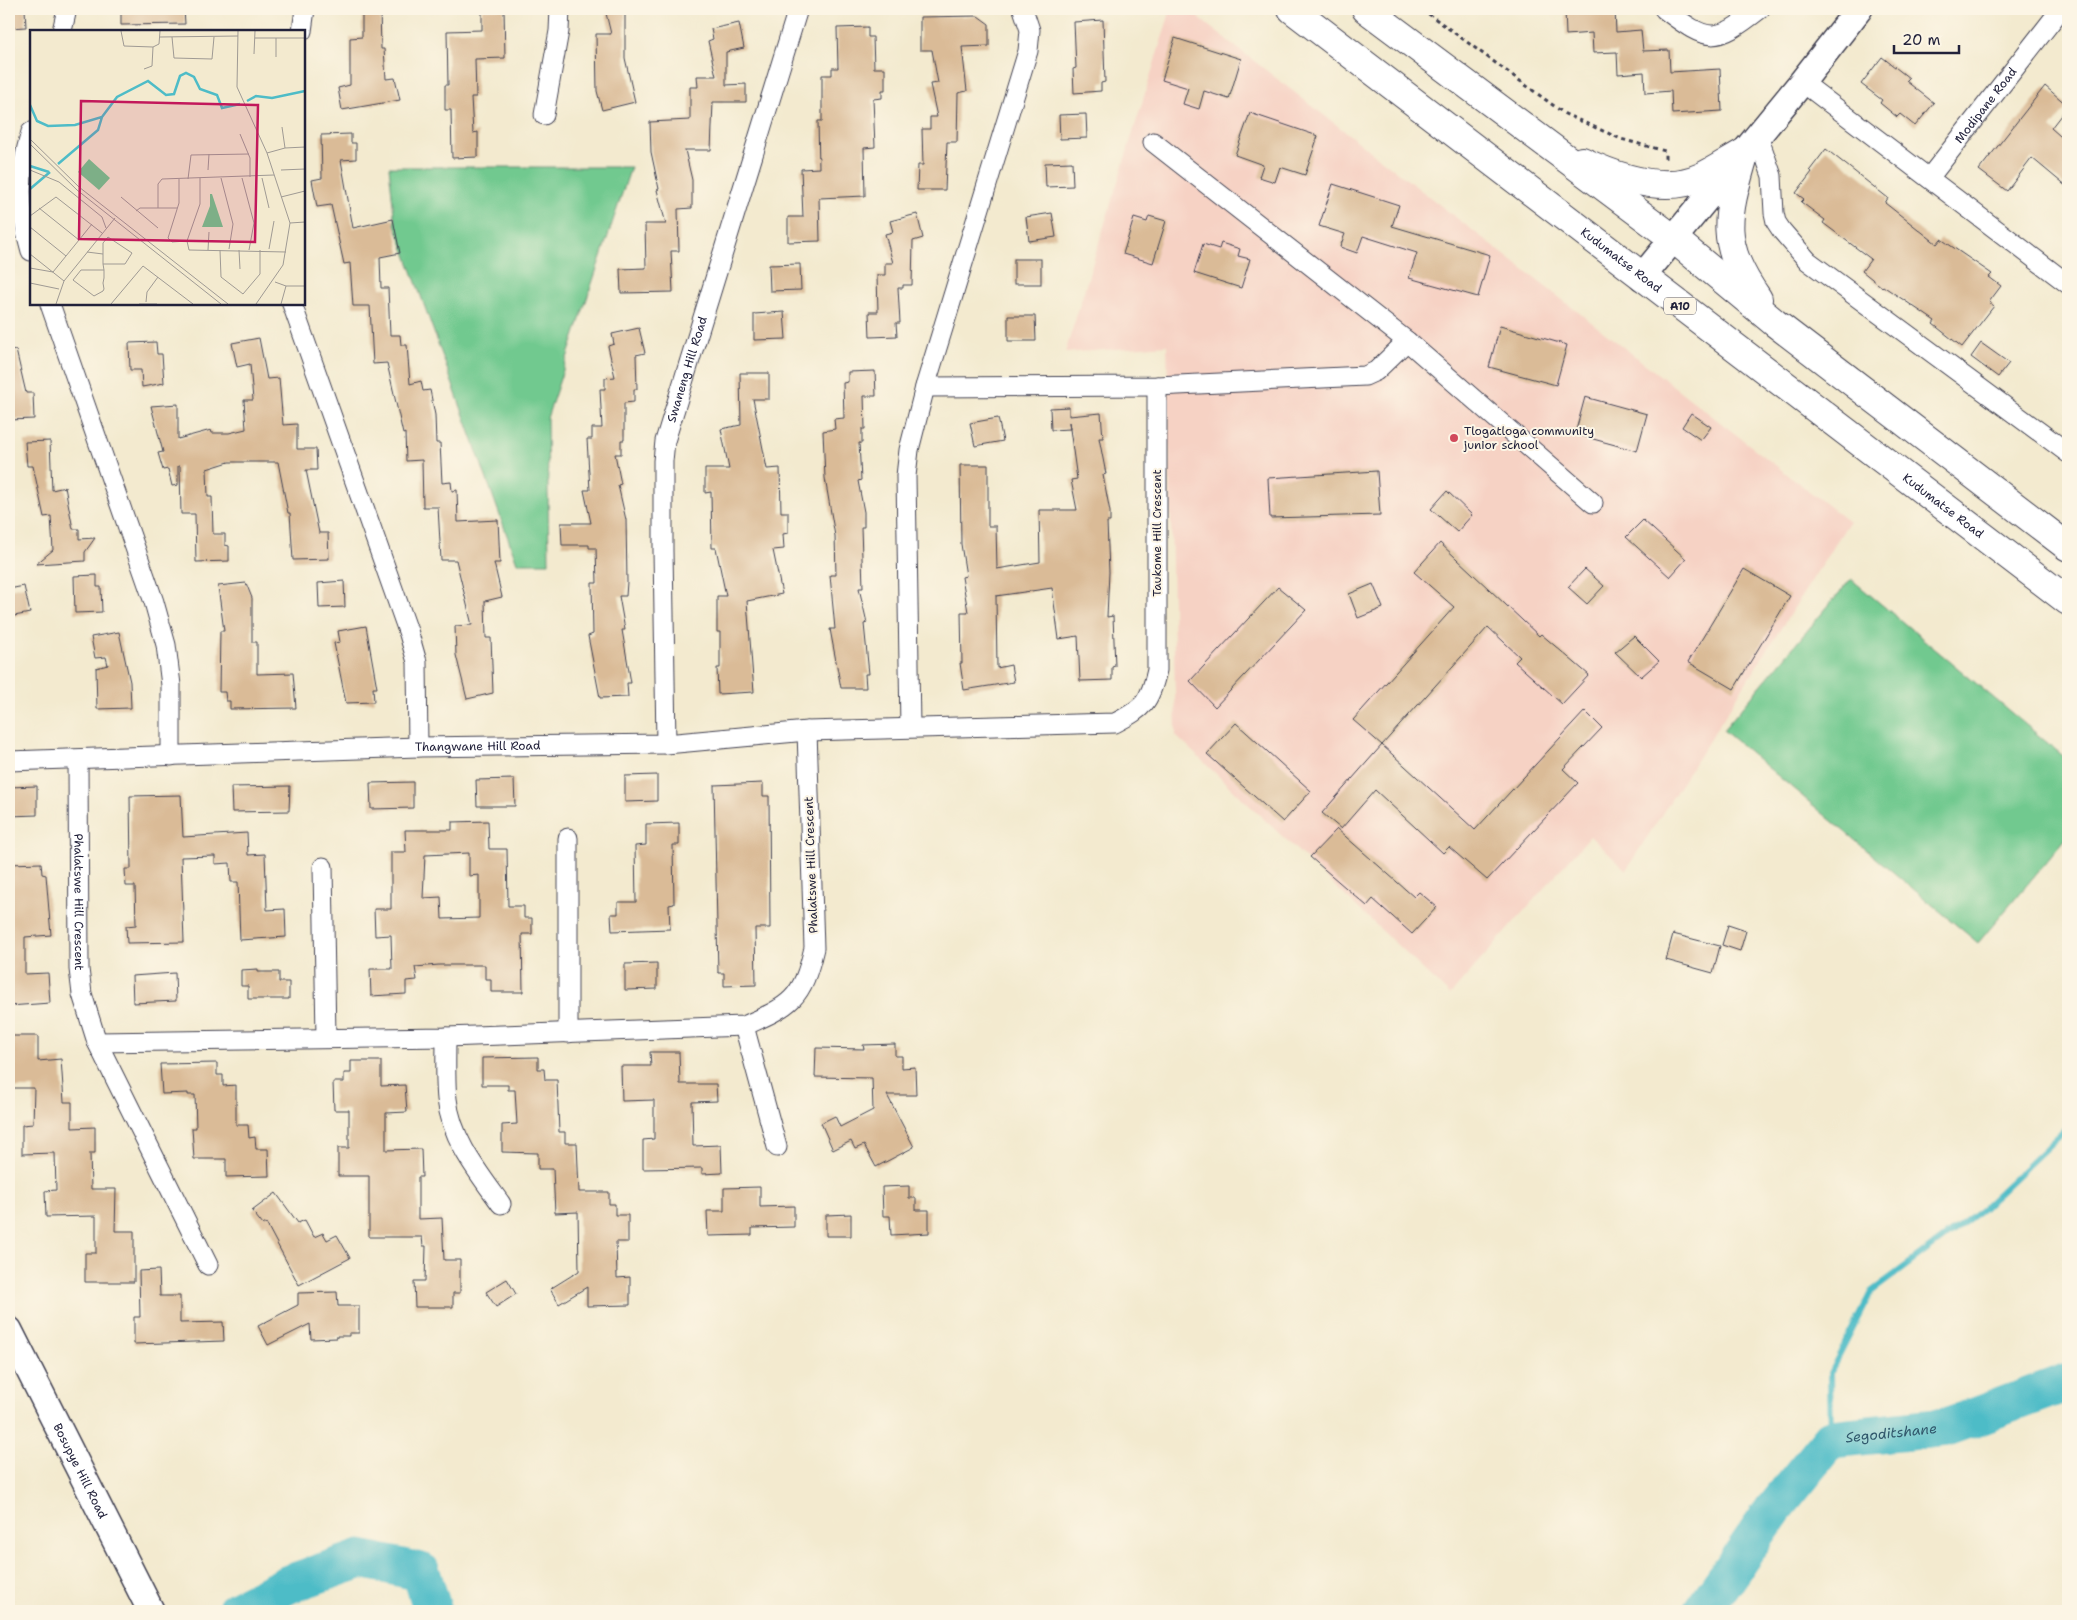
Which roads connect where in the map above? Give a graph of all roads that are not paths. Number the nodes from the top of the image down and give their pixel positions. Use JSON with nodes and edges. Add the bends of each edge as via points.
{"nodes":[{"id":1,"x":67,"y":9,"type":"edge"},
{"id":2,"x":306,"y":9,"type":"edge"},
{"id":3,"x":560,"y":9,"type":"edge"},
{"id":4,"x":798,"y":9,"type":"edge"},
{"id":5,"x":1023,"y":9,"type":"edge"},
{"id":6,"x":1292,"y":9,"type":"edge"},
{"id":7,"x":1366,"y":9,"type":"edge"},
{"id":8,"x":1664,"y":9,"type":"edge"},
{"id":9,"x":1760,"y":9,"type":"edge"},
{"id":10,"x":1859,"y":9,"type":"edge"},
{"id":11,"x":2061,"y":9,"type":"edge"},
{"id":12,"x":62,"y":30,"type":"edge"},
{"id":13,"x":302,"y":30,"type":"edge"},
{"id":14,"x":1802,"y":82,"type":"junction"},
{"id":15,"x":544,"y":116,"type":"dead end"},
{"id":16,"x":30,"y":136,"type":"edge"},
{"id":17,"x":1538,"y":140,"type":"junction"},
{"id":18,"x":1153,"y":142,"type":"dead end"},
{"id":19,"x":1751,"y":144,"type":"junction"},
{"id":20,"x":1929,"y":178,"type":"junction"},
{"id":21,"x":1674,"y":240,"type":"junction"},
{"id":22,"x":30,"y":248,"type":"edge"},
{"id":23,"x":1642,"y":277,"type":"junction"},
{"id":24,"x":2068,"y":284,"type":"edge"},
{"id":25,"x":50,"y":305,"type":"edge"},
{"id":26,"x":292,"y":305,"type":"edge"},
{"id":27,"x":1775,"y":323,"type":"junction"},
{"id":28,"x":1407,"y":341,"type":"junction"},
{"id":29,"x":1157,"y":386,"type":"junction"},
{"id":30,"x":925,"y":387,"type":"junction"},
{"id":31,"x":2068,"y":453,"type":"edge"},
{"id":32,"x":1593,"y":502,"type":"dead end"},
{"id":33,"x":2068,"y":547,"type":"edge"},
{"id":34,"x":2068,"y":602,"type":"edge"},
{"id":35,"x":945,"y":726,"type":"joint"},
{"id":36,"x":910,"y":727,"type":"junction"},
{"id":37,"x":806,"y":731,"type":"junction"},
{"id":38,"x":666,"y":744,"type":"junction"},
{"id":39,"x":418,"y":748,"type":"junction"},
{"id":40,"x":171,"y":756,"type":"junction"},
{"id":41,"x":78,"y":760,"type":"junction"},
{"id":42,"x":9,"y":761,"type":"edge"},
{"id":43,"x":568,"y":838,"type":"dead end"},
{"id":44,"x":323,"y":867,"type":"dead end"},
{"id":45,"x":744,"y":1026,"type":"junction"},
{"id":46,"x":568,"y":1033,"type":"junction"},
{"id":47,"x":326,"y":1037,"type":"junction"},
{"id":48,"x":446,"y":1037,"type":"junction"},
{"id":49,"x":97,"y":1042,"type":"junction"},
{"id":50,"x":777,"y":1147,"type":"dead end"},
{"id":51,"x":501,"y":1204,"type":"dead end"},
{"id":52,"x":208,"y":1265,"type":"dead end"},
{"id":53,"x":9,"y":1330,"type":"edge"},
{"id":54,"x":151,"y":1611,"type":"edge"}],
"edges":[{"from":1,"to":12,"type":"street"},
{"from":2,"to":13,"type":"street"},
{"from":3,"to":15,"type":"street"},
{"from":4,"to":38,"type":"street","name":"Swaneng Hill Road","via":[[665,441]]},
{"from":5,"to":30,"type":"street","via":[[1030,30],[1028,52]]},
{"from":6,"to":23,"type":"main road","name":"Kudumatse Road","number":"A10"},
{"from":7,"to":17,"type":"main road"},
{"from":8,"to":9,"type":"street","via":[[1693,31],[1704,35],[1733,30]]},
{"from":10,"to":14,"type":"street"},
{"from":11,"to":20,"type":"street","name":"Modipane Road"},
{"from":14,"to":19,"type":"street"},
{"from":14,"to":20,"type":"street"},
{"from":16,"to":22,"type":"street","via":[[21,175],[20,197]]},
{"from":17,"to":19,"type":"main road","via":[[1590,164],[1632,178],[1666,184],[1700,178]]},
{"from":17,"to":21,"type":"main road"},
{"from":18,"to":28,"type":"street"},
{"from":19,"to":21,"type":"street"},
{"from":19,"to":27,"type":"main road","via":[[1729,207],[1730,234],[1736,264]]},
{"from":19,"to":31,"type":"street","via":[[1772,176],[1776,222],[1808,261]]},
{"from":20,"to":24,"type":"street"},
{"from":21,"to":23,"type":"street"},
{"from":21,"to":27,"type":"main road"},
{"from":23,"to":34,"type":"main road","name":"Kudumatse Road","number":"A10"},
{"from":25,"to":40,"type":"street","via":[[166,645],[171,685]]},
{"from":26,"to":39,"type":"street","via":[[418,662]]},
{"from":27,"to":33,"type":"main road"},
{"from":28,"to":29,"type":"street","via":[[1376,371],[1365,376]]},
{"from":28,"to":32,"type":"street"},
{"from":29,"to":30,"type":"street"},
{"from":29,"to":35,"type":"street","name":"Taukome Hill Crescent","via":[[1157,670],[1151,695],[1134,713],[1115,723]]},
{"from":30,"to":36,"type":"street","via":[[906,476]]},
{"from":35,"to":36,"type":"street","name":"Thangwane Hill Road"},
{"from":36,"to":37,"type":"street","name":"Thangwane Hill Road"},
{"from":37,"to":38,"type":"street","name":"Thangwane Hill Road"},
{"from":37,"to":45,"type":"street","name":"Phalatswe Hill Crescent","via":[[814,948],[808,974],[797,996],[778,1011]]},
{"from":38,"to":39,"type":"street","name":"Thangwane Hill Road"},
{"from":39,"to":40,"type":"street","name":"Thangwane Hill Road"},
{"from":40,"to":41,"type":"street","name":"Thangwane Hill Road"},
{"from":41,"to":42,"type":"street","name":"Thangwane Hill Road"},
{"from":41,"to":49,"type":"street","name":"Phalatswe Hill Crescent","via":[[79,969],[82,994]]},
{"from":43,"to":46,"type":"street"},
{"from":44,"to":47,"type":"street"},
{"from":45,"to":46,"type":"street"},
{"from":45,"to":50,"type":"street"},
{"from":46,"to":48,"type":"street"},
{"from":47,"to":48,"type":"street"},
{"from":47,"to":49,"type":"street"},
{"from":48,"to":51,"type":"street","via":[[447,1100],[454,1130],[470,1161]]},
{"from":49,"to":52,"type":"street","name":"Phalatswe Hill Crescent"},
{"from":53,"to":54,"type":"street","name":"Bosupye Hill Road"}]}
